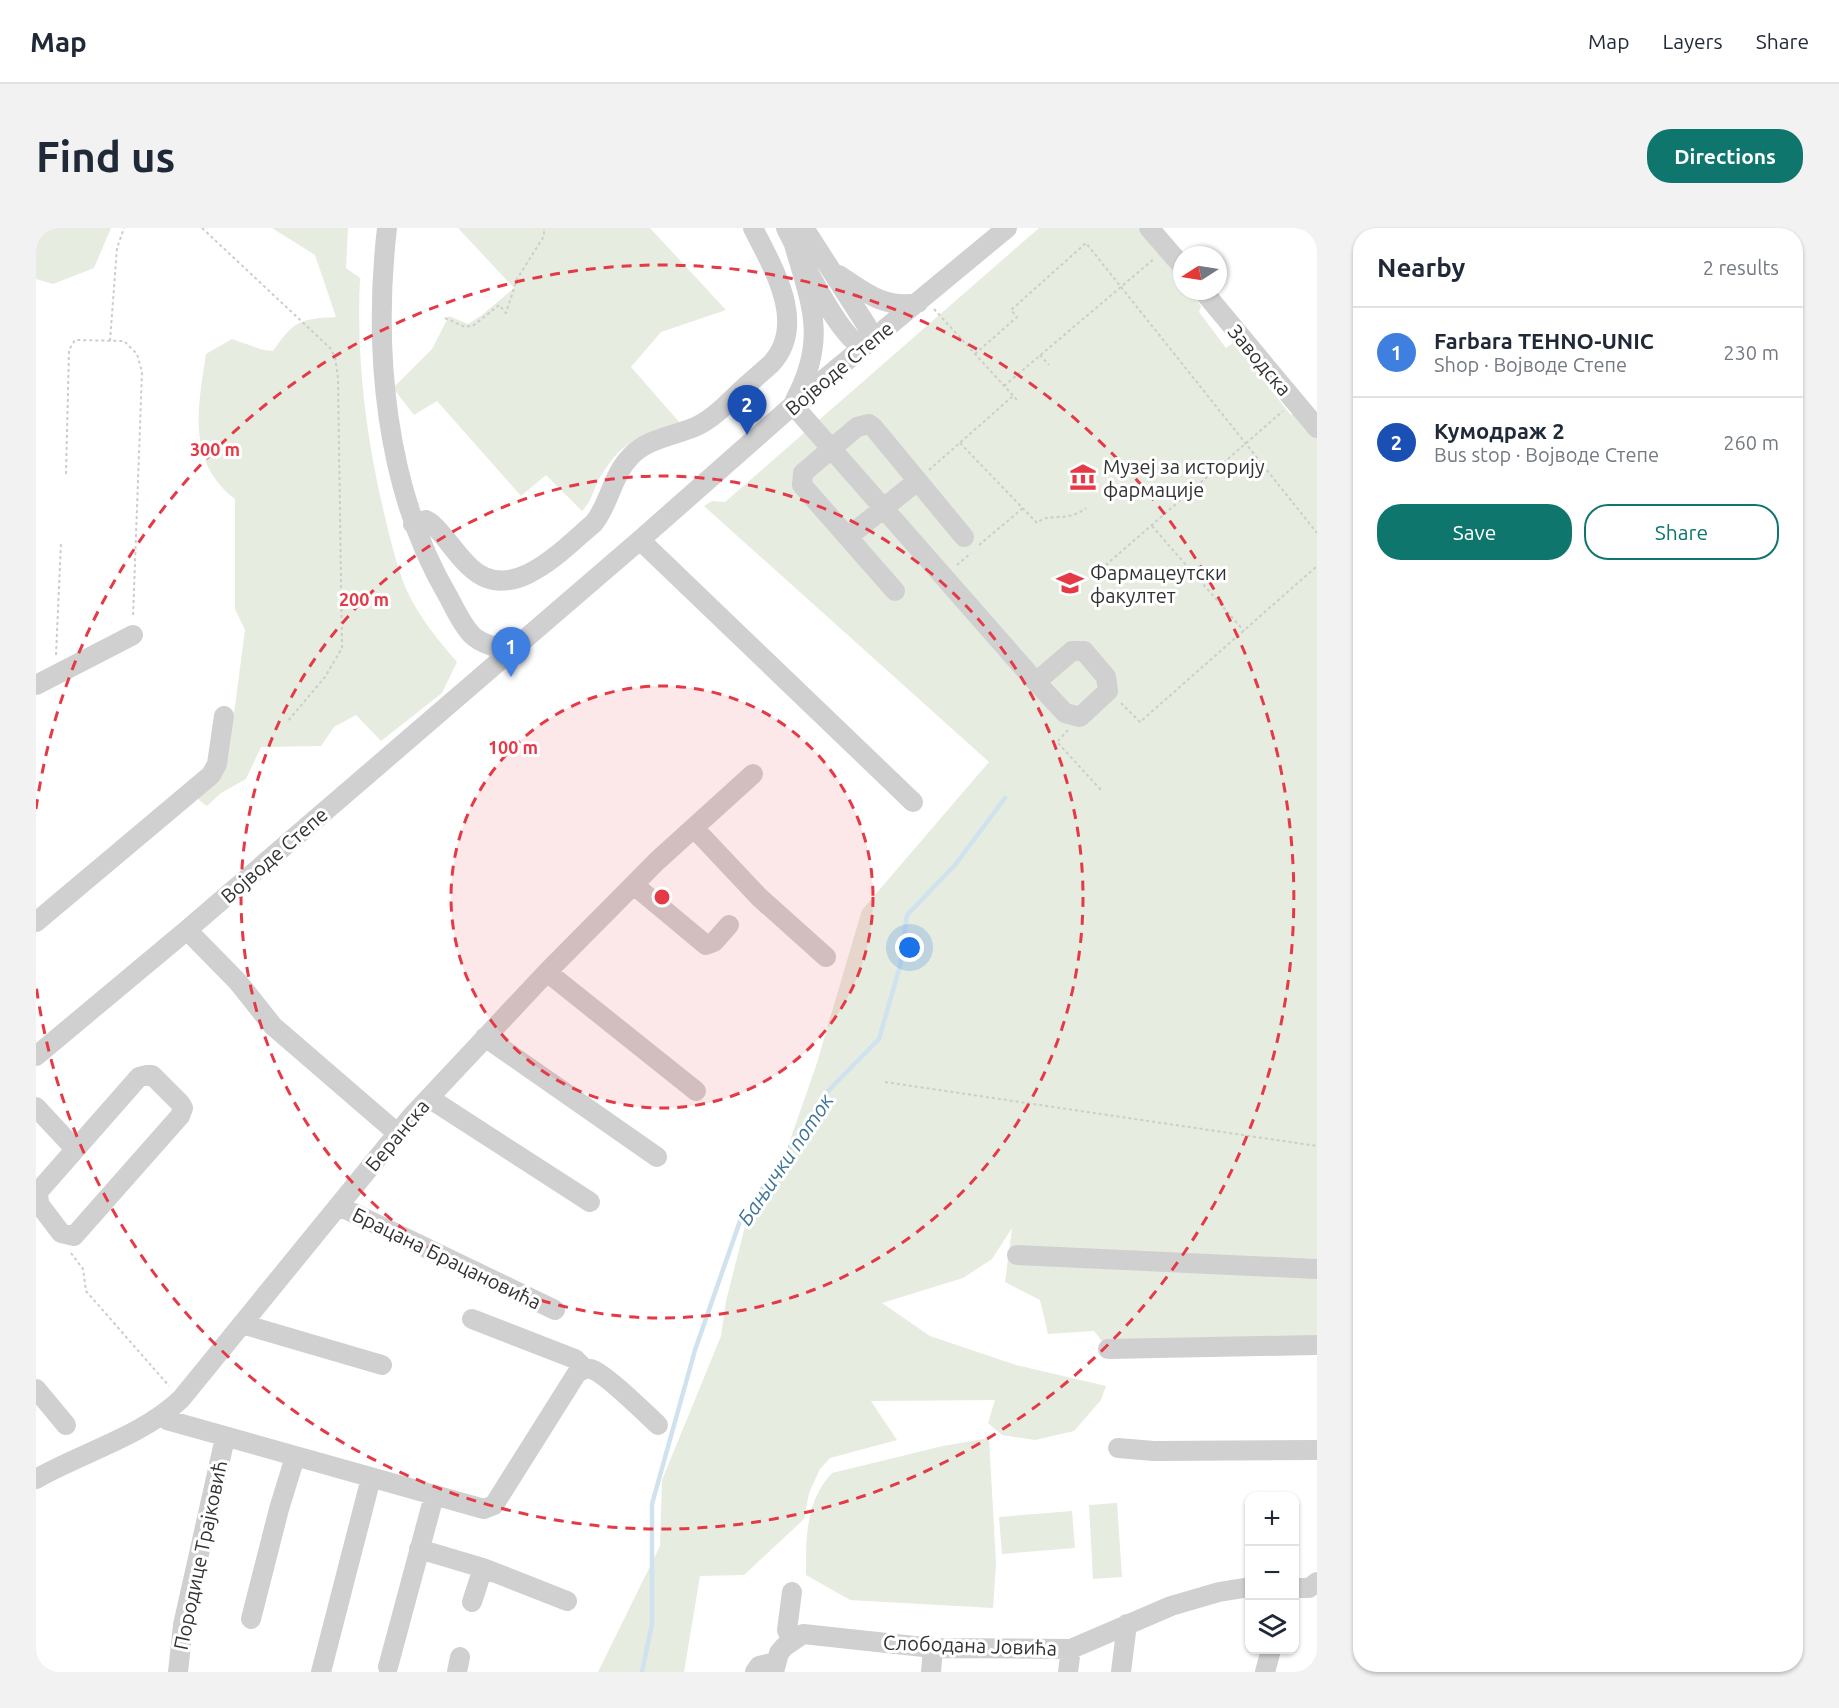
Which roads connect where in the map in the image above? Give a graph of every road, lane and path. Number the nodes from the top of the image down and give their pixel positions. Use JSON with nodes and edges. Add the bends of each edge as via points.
{"nodes":[{"id":1,"x":124,"y":228,"type":"edge"},
{"id":2,"x":202,"y":228,"type":"edge"},
{"id":3,"x":387,"y":228,"type":"edge"},
{"id":4,"x":544,"y":228,"type":"edge"},
{"id":5,"x":753,"y":228,"type":"edge"},
{"id":6,"x":1007,"y":228,"type":"edge"},
{"id":7,"x":1149,"y":228,"type":"edge"},
{"id":8,"x":794,"y":232,"type":"edge"},
{"id":9,"x":1167,"y":248,"type":"junction"},
{"id":10,"x":1173,"y":255,"type":"edge"},
{"id":11,"x":833,"y":270,"type":"junction"},
{"id":12,"x":1121,"y":287,"type":"junction"},
{"id":13,"x":922,"y":300,"type":"junction"},
{"id":14,"x":1211,"y":300,"type":"edge"},
{"id":15,"x":445,"y":318,"type":"dead end"},
{"id":16,"x":110,"y":341,"type":"junction"},
{"id":17,"x":867,"y":343,"type":"junction"},
{"id":18,"x":975,"y":354,"type":"junction"},
{"id":19,"x":1040,"y":355,"type":"junction"},
{"id":20,"x":1049,"y":365,"type":"dead end"},
{"id":21,"x":1004,"y":386,"type":"junction"},
{"id":22,"x":1013,"y":396,"type":"junction"},
{"id":23,"x":1017,"y":400,"type":"dead end"},
{"id":24,"x":1294,"y":400,"type":"junction"},
{"id":25,"x":793,"y":405,"type":"junction"},
{"id":26,"x":1317,"y":428,"type":"edge"},
{"id":27,"x":960,"y":442,"type":"junction"},
{"id":28,"x":1245,"y":443,"type":"junction"},
{"id":29,"x":830,"y":448,"type":"junction"},
{"id":30,"x":66,"y":474,"type":"dead end"},
{"id":31,"x":916,"y":482,"type":"junction"},
{"id":32,"x":1023,"y":508,"type":"junction"},
{"id":33,"x":1086,"y":508,"type":"dead end"},
{"id":34,"x":882,"y":509,"type":"junction"},
{"id":35,"x":413,"y":524,"type":"junction"},
{"id":36,"x":1152,"y":526,"type":"junction"},
{"id":37,"x":1317,"y":533,"type":"edge"},
{"id":38,"x":848,"y":537,"type":"junction"},
{"id":39,"x":964,"y":537,"type":"dead end"},
{"id":40,"x":640,"y":540,"type":"junction"},
{"id":41,"x":62,"y":543,"type":"dead end"},
{"id":42,"x":1317,"y":566,"type":"edge"},
{"id":43,"x":942,"y":578,"type":"junction"},
{"id":44,"x":1092,"y":578,"type":"dead end"},
{"id":45,"x":895,"y":591,"type":"dead end"},
{"id":46,"x":1244,"y":631,"type":"junction"},
{"id":47,"x":133,"y":635,"type":"joint"},
{"id":48,"x":473,"y":636,"type":"junction"},
{"id":49,"x":510,"y":651,"type":"junction"},
{"id":50,"x":55,"y":676,"type":"junction"},
{"id":51,"x":479,"y":678,"type":"junction"},
{"id":52,"x":1036,"y":682,"type":"junction"},
{"id":53,"x":36,"y":685,"type":"edge"},
{"id":54,"x":1108,"y":691,"type":"junction"},
{"id":55,"x":224,"y":716,"type":"dead end"},
{"id":56,"x":1080,"y":717,"type":"junction"},
{"id":57,"x":287,"y":722,"type":"dead end"},
{"id":58,"x":753,"y":774,"type":"dead end"},
{"id":59,"x":1101,"y":790,"type":"dead end"},
{"id":60,"x":913,"y":802,"type":"dead end"},
{"id":61,"x":694,"y":828,"type":"junction"},
{"id":62,"x":634,"y":885,"type":"junction"},
{"id":63,"x":36,"y":922,"type":"edge"},
{"id":64,"x":729,"y":925,"type":"dead end"},
{"id":65,"x":187,"y":930,"type":"junction"},
{"id":66,"x":826,"y":957,"type":"dead end"},
{"id":67,"x":547,"y":972,"type":"junction"},
{"id":68,"x":485,"y":1037,"type":"junction"},
{"id":69,"x":36,"y":1056,"type":"edge"},
{"id":70,"x":885,"y":1082,"type":"dead end"},
{"id":71,"x":696,"y":1091,"type":"dead end"},
{"id":72,"x":429,"y":1098,"type":"junction"},
{"id":73,"x":36,"y":1107,"type":"edge"},
{"id":74,"x":397,"y":1133,"type":"junction"},
{"id":75,"x":1317,"y":1146,"type":"edge"},
{"id":76,"x":75,"y":1149,"type":"junction"},
{"id":77,"x":657,"y":1156,"type":"dead end"},
{"id":78,"x":590,"y":1202,"type":"dead end"},
{"id":79,"x":339,"y":1206,"type":"junction"},
{"id":80,"x":66,"y":1247,"type":"dead end"},
{"id":81,"x":1017,"y":1255,"type":"dead end"},
{"id":82,"x":1317,"y":1269,"type":"edge"},
{"id":83,"x":555,"y":1310,"type":"dead end"},
{"id":84,"x":472,"y":1319,"type":"dead end"},
{"id":85,"x":242,"y":1324,"type":"junction"},
{"id":86,"x":1317,"y":1345,"type":"edge"},
{"id":87,"x":1108,"y":1348,"type":"dead end"},
{"id":88,"x":382,"y":1365,"type":"dead end"},
{"id":89,"x":583,"y":1369,"type":"junction"},
{"id":90,"x":36,"y":1389,"type":"edge"},
{"id":91,"x":181,"y":1399,"type":"junction"},
{"id":92,"x":162,"y":1416,"type":"junction"},
{"id":93,"x":66,"y":1425,"type":"dead end"},
{"id":94,"x":658,"y":1425,"type":"dead end"},
{"id":95,"x":225,"y":1438,"type":"junction"},
{"id":96,"x":1118,"y":1448,"type":"dead end"},
{"id":97,"x":1317,"y":1450,"type":"edge"},
{"id":98,"x":295,"y":1457,"type":"junction"},
{"id":99,"x":371,"y":1478,"type":"junction"},
{"id":100,"x":36,"y":1479,"type":"edge"},
{"id":101,"x":434,"y":1496,"type":"junction"},
{"id":102,"x":419,"y":1549,"type":"junction"},
{"id":103,"x":483,"y":1568,"type":"junction"},
{"id":104,"x":1245,"y":1588,"type":"edge"},
{"id":105,"x":792,"y":1592,"type":"dead end"},
{"id":106,"x":567,"y":1601,"type":"dead end"},
{"id":107,"x":472,"y":1602,"type":"dead end"},
{"id":108,"x":251,"y":1619,"type":"dead end"},
{"id":109,"x":1127,"y":1624,"type":"junction"},
{"id":110,"x":791,"y":1640,"type":"junction"},
{"id":111,"x":933,"y":1648,"type":"junction"},
{"id":112,"x":1071,"y":1649,"type":"junction"},
{"id":113,"x":1270,"y":1654,"type":"edge"},
{"id":114,"x":388,"y":1667,"type":"dead end"},
{"id":115,"x":775,"y":1667,"type":"edge"},
{"id":116,"x":178,"y":1672,"type":"edge"},
{"id":117,"x":321,"y":1672,"type":"edge"},
{"id":118,"x":754,"y":1672,"type":"edge"},
{"id":119,"x":931,"y":1672,"type":"edge"},
{"id":120,"x":1068,"y":1672,"type":"edge"},
{"id":121,"x":1121,"y":1672,"type":"edge"},
{"id":122,"x":1265,"y":1672,"type":"edge"}],
"edges":[{"from":1,"to":16,"type":"path","via":[[117,248]]},
{"from":2,"to":57,"type":"path","via":[[335,357],[342,648],[325,677]]},
{"from":3,"to":35,"type":"street","via":[[384,372]]},
{"from":4,"to":15,"type":"path","via":[[544,236],[517,279],[506,313],[500,305],[474,325],[465,327]]},
{"from":5,"to":35,"type":"street","via":[[786,303],[788,325],[780,351],[772,363],[711,418],[650,442],[630,456],[611,485],[594,523],[533,573],[507,580],[471,569],[426,520]]},
{"from":6,"to":13,"type":"street","name":"Војводе Степе"},
{"from":7,"to":9,"type":"street"},
{"from":8,"to":11,"type":"street"},
{"from":8,"to":17,"type":"street","via":[[838,322],[851,339]]},
{"from":8,"to":25,"type":"street","via":[[814,333],[810,368]]},
{"from":9,"to":10,"type":"street"},
{"from":9,"to":12,"type":"path"},
{"from":11,"to":13,"type":"street","via":[[884,302],[903,306]]},
{"from":11,"to":17,"type":"street","via":[[867,326]]},
{"from":12,"to":18,"type":"path","via":[[1086,243],[1011,310],[1017,317]]},
{"from":12,"to":19,"type":"path"},
{"from":12,"to":28,"type":"path"},
{"from":13,"to":17,"type":"street","name":"Војводе Степе"},
{"from":13,"to":18,"type":"path"},
{"from":14,"to":24,"type":"street","name":"Заводска"},
{"from":16,"to":30,"type":"path","via":[[75,340],[69,350]]},
{"from":16,"to":47,"type":"path","via":[[124,341],[137,354],[142,372]]},
{"from":17,"to":25,"type":"street","name":"Војводе Степе"},
{"from":18,"to":21,"type":"path"},
{"from":19,"to":20,"type":"path"},
{"from":19,"to":21,"type":"path"},
{"from":21,"to":22,"type":"path"},
{"from":22,"to":23,"type":"path"},
{"from":22,"to":27,"type":"path"},
{"from":24,"to":26,"type":"street","name":"Заводска"},
{"from":24,"to":28,"type":"path"},
{"from":25,"to":29,"type":"street"},
{"from":25,"to":40,"type":"street","name":"Војводе Степе"},
{"from":27,"to":31,"type":"path"},
{"from":27,"to":32,"type":"path"},
{"from":28,"to":36,"type":"path"},
{"from":28,"to":37,"type":"path"},
{"from":29,"to":31,"type":"street","via":[[857,427],[868,424]]},
{"from":29,"to":34,"type":"street"},
{"from":29,"to":38,"type":"street","via":[[803,473],[801,480],[806,491]]},
{"from":31,"to":34,"type":"street"},
{"from":31,"to":39,"type":"street"},
{"from":32,"to":33,"type":"path","via":[[1037,523],[1042,519],[1075,516]]},
{"from":32,"to":43,"type":"path"},
{"from":34,"to":38,"type":"street"},
{"from":34,"to":43,"type":"street"},
{"from":35,"to":48,"type":"street","via":[[441,584]]},
{"from":36,"to":44,"type":"path"},
{"from":36,"to":46,"type":"path"},
{"from":38,"to":45,"type":"street"},
{"from":40,"to":49,"type":"street","name":"Војводе Степе"},
{"from":40,"to":60,"type":"street"},
{"from":41,"to":50,"type":"path"},
{"from":42,"to":46,"type":"path"},
{"from":43,"to":52,"type":"street"},
{"from":46,"to":54,"type":"path","via":[[1140,722]]},
{"from":47,"to":50,"type":"street"},
{"from":48,"to":49,"type":"street"},
{"from":48,"to":51,"type":"street"},
{"from":49,"to":51,"type":"street","name":"Војводе Степе"},
{"from":50,"to":53,"type":"street"},
{"from":51,"to":65,"type":"street","name":"Војводе Степе"},
{"from":52,"to":54,"type":"street","via":[[1078,650],[1084,651],[1106,677]]},
{"from":52,"to":56,"type":"street","via":[[1065,713]]},
{"from":54,"to":56,"type":"street"},
{"from":55,"to":63,"type":"street","via":[[217,764],[211,775]]},
{"from":56,"to":59,"type":"path","via":[[1057,742]]},
{"from":58,"to":61,"type":"street","name":"Беранска"},
{"from":61,"to":62,"type":"street","name":"Беранска"},
{"from":61,"to":66,"type":"street","via":[[759,897]]},
{"from":62,"to":64,"type":"street","via":[[706,945]]},
{"from":62,"to":67,"type":"street","name":"Беранска"},
{"from":65,"to":69,"type":"street","name":"Војводе Степе"},
{"from":65,"to":74,"type":"street","via":[[238,982],[273,1026]]},
{"from":67,"to":68,"type":"street","name":"Беранска"},
{"from":67,"to":71,"type":"street"},
{"from":68,"to":72,"type":"street","name":"Беранска"},
{"from":68,"to":77,"type":"street"},
{"from":70,"to":75,"type":"path"},
{"from":72,"to":74,"type":"street","name":"Беранска"},
{"from":72,"to":78,"type":"street"},
{"from":73,"to":76,"type":"street"},
{"from":74,"to":79,"type":"street","name":"Беранска"},
{"from":76,"to":76,"type":"street","via":[[139,1077],[152,1075],[183,1108],[180,1116],[70,1237],[61,1233],[37,1199],[38,1192]]},
{"from":79,"to":83,"type":"street","name":"Брацана Брацановића"},
{"from":79,"to":85,"type":"street","name":"Беранска"},
{"from":80,"to":91,"type":"path","via":[[83,1269],[86,1292]]},
{"from":81,"to":82,"type":"street"},
{"from":84,"to":89,"type":"street","via":[[575,1359]]},
{"from":85,"to":88,"type":"street"},
{"from":85,"to":91,"type":"street","name":"Беранска"},
{"from":86,"to":87,"type":"street"},
{"from":89,"to":94,"type":"street","via":[[600,1374]]},
{"from":89,"to":101,"type":"street","via":[[494,1505],[480,1508]]},
{"from":90,"to":93,"type":"street"},
{"from":91,"to":92,"type":"street","name":"Беранска"},
{"from":92,"to":95,"type":"street"},
{"from":92,"to":100,"type":"street","name":"Беранска"},
{"from":95,"to":98,"type":"street"},
{"from":95,"to":116,"type":"street","name":"Породице Трајковић","via":[[183,1625]]},
{"from":96,"to":97,"type":"street"},
{"from":98,"to":99,"type":"street"},
{"from":98,"to":108,"type":"street"},
{"from":99,"to":101,"type":"street"},
{"from":99,"to":117,"type":"street"},
{"from":101,"to":102,"type":"street"},
{"from":102,"to":103,"type":"street"},
{"from":102,"to":114,"type":"street"},
{"from":103,"to":106,"type":"street"},
{"from":103,"to":107,"type":"street"},
{"from":104,"to":109,"type":"street","name":"Слободана Јовића","via":[[1197,1598]]},
{"from":105,"to":110,"type":"street","via":[[788,1630]]},
{"from":109,"to":112,"type":"street","name":"Слободана Јовића"},
{"from":109,"to":121,"type":"street"},
{"from":110,"to":111,"type":"street","name":"Слободана Јовића","via":[[809,1634]]},
{"from":110,"to":115,"type":"street","via":[[779,1653]]},
{"from":111,"to":112,"type":"street","name":"Слободана Јовића"},
{"from":111,"to":119,"type":"street"},
{"from":112,"to":120,"type":"street"},
{"from":113,"to":122,"type":"street"},
{"from":115,"to":118,"type":"street","via":[[759,1666]]}]}
